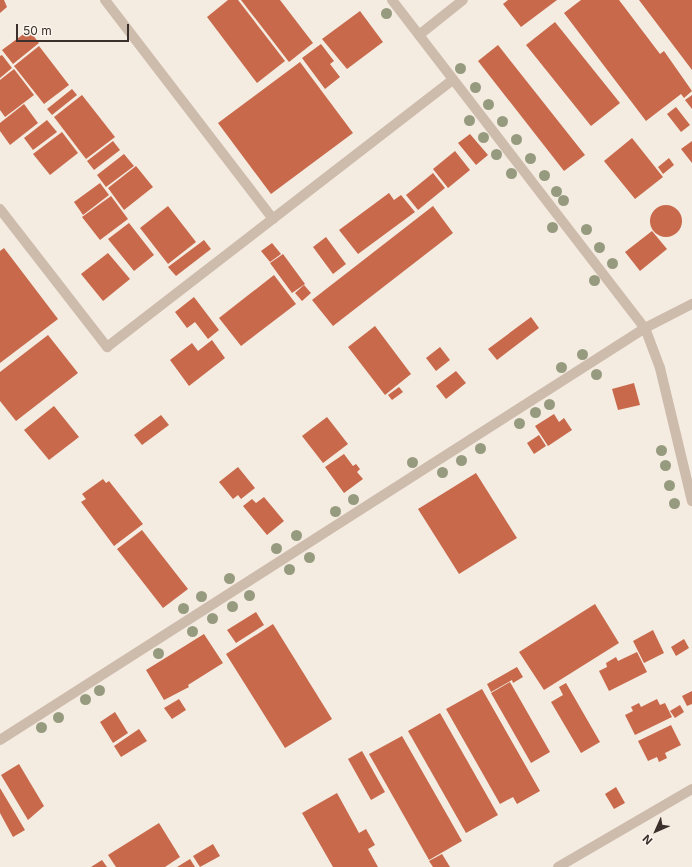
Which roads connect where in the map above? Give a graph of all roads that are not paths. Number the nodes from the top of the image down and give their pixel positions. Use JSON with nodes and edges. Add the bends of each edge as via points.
{"nodes":[{"id":1,"x":105,"y":0,"type":"edge"},
{"id":2,"x":392,"y":0,"type":"edge"},
{"id":3,"x":463,"y":0,"type":"edge"},
{"id":4,"x":419,"y":35,"type":"junction"},
{"id":5,"x":454,"y":80,"type":"junction"},
{"id":6,"x":0,"y":209,"type":"edge"},
{"id":7,"x":273,"y":218,"type":"junction"},
{"id":8,"x":692,"y":304,"type":"edge"},
{"id":9,"x":645,"y":328,"type":"junction"},
{"id":10,"x":692,"y":501,"type":"edge"},
{"id":11,"x":0,"y":740,"type":"edge"},
{"id":12,"x":692,"y":789,"type":"edge"},
{"id":13,"x":558,"y":867,"type":"edge"}],
"edges":[{"from":1,"to":7,"type":"street"},
{"from":2,"to":4,"type":"street"},
{"from":3,"to":4,"type":"street"},
{"from":4,"to":5,"type":"street"},
{"from":5,"to":7,"type":"street"},
{"from":5,"to":9,"type":"street"},
{"from":6,"to":7,"type":"street","via":[[106,347]]},
{"from":8,"to":9,"type":"street"},
{"from":9,"to":10,"type":"street","via":[[660,368]]},
{"from":9,"to":11,"type":"street"},
{"from":12,"to":13,"type":"street"}]}
